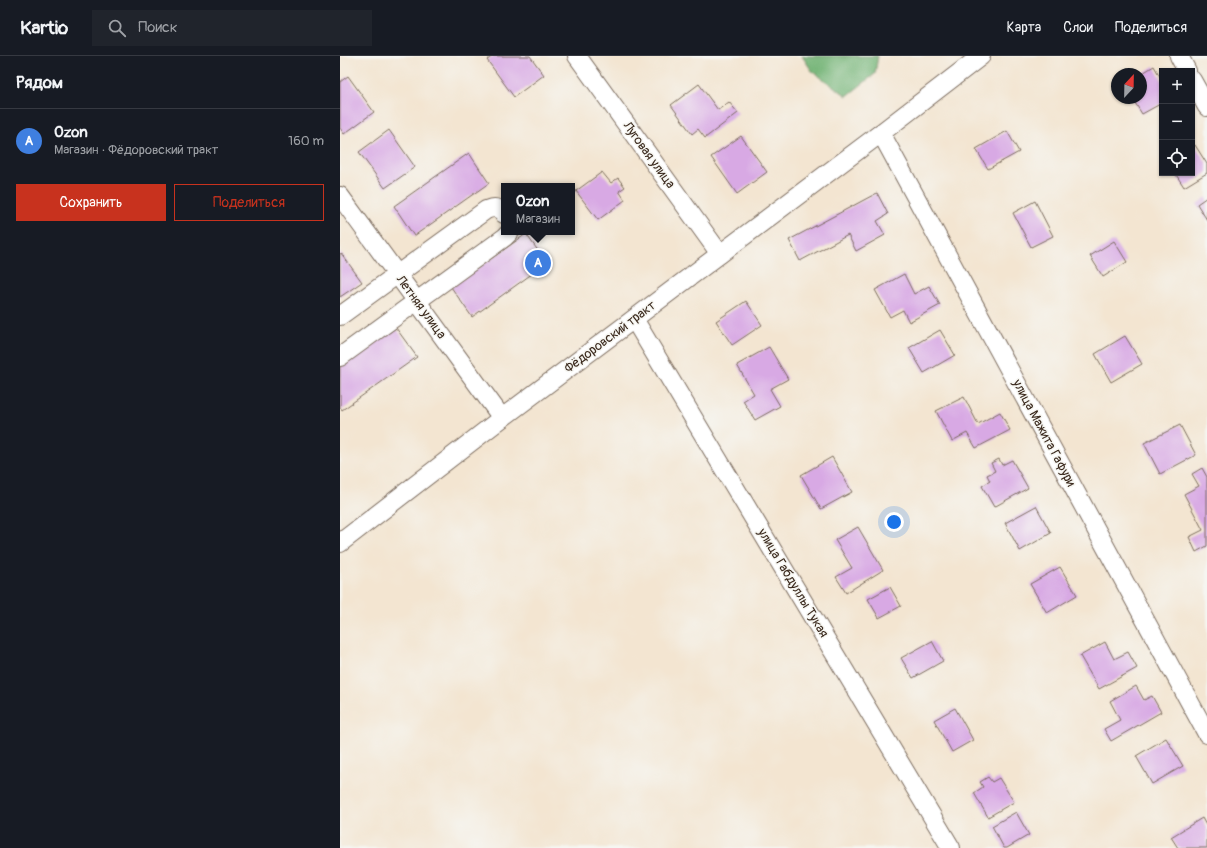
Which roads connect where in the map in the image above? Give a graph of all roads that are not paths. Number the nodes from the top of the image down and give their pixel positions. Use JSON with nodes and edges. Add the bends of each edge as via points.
{"nodes":[{"id":1,"x":577,"y":56,"type":"edge"},
{"id":2,"x":981,"y":56,"type":"edge"},
{"id":3,"x":1179,"y":56,"type":"edge"},
{"id":4,"x":1185,"y":68,"type":"edge"},
{"id":5,"x":1195,"y":85,"type":"edge"},
{"id":6,"x":1207,"y":107,"type":"edge"},
{"id":7,"x":882,"y":133,"type":"junction"},
{"id":8,"x":340,"y":196,"type":"edge"},
{"id":9,"x":501,"y":211,"type":"edge"},
{"id":10,"x":508,"y":235,"type":"edge"},
{"id":11,"x":720,"y":254,"type":"junction"},
{"id":12,"x":397,"y":274,"type":"junction"},
{"id":13,"x":417,"y":301,"type":"junction"},
{"id":14,"x":340,"y":316,"type":"edge"},
{"id":15,"x":634,"y":319,"type":"junction"},
{"id":16,"x":340,"y":357,"type":"edge"},
{"id":17,"x":502,"y":418,"type":"junction"},
{"id":18,"x":340,"y":543,"type":"edge"},
{"id":19,"x":1207,"y":734,"type":"edge"},
{"id":20,"x":952,"y":848,"type":"edge"}],
"edges":[{"from":1,"to":11,"type":"street","name":"Луговая улица"},
{"from":2,"to":7,"type":"street","name":"Фёдоровский тракт"},
{"from":3,"to":4,"type":"street"},
{"from":5,"to":6,"type":"street"},
{"from":7,"to":11,"type":"street","name":"Фёдоровский тракт"},
{"from":7,"to":19,"type":"street","name":"улица Мажита Гафури"},
{"from":8,"to":12,"type":"street","name":"Летняя улица"},
{"from":9,"to":12,"type":"street","via":[[495,208],[486,210]]},
{"from":10,"to":13,"type":"street"},
{"from":11,"to":15,"type":"street","name":"Фёдоровский тракт"},
{"from":12,"to":13,"type":"street","name":"Летняя улица"},
{"from":12,"to":14,"type":"street"},
{"from":13,"to":16,"type":"street"},
{"from":13,"to":17,"type":"street","name":"Летняя улица"},
{"from":15,"to":17,"type":"street","name":"Фёдоровский тракт"},
{"from":15,"to":20,"type":"street","name":"улица Габдуллы Тукая"},
{"from":17,"to":18,"type":"street","name":"Фёдоровский тракт"}]}
